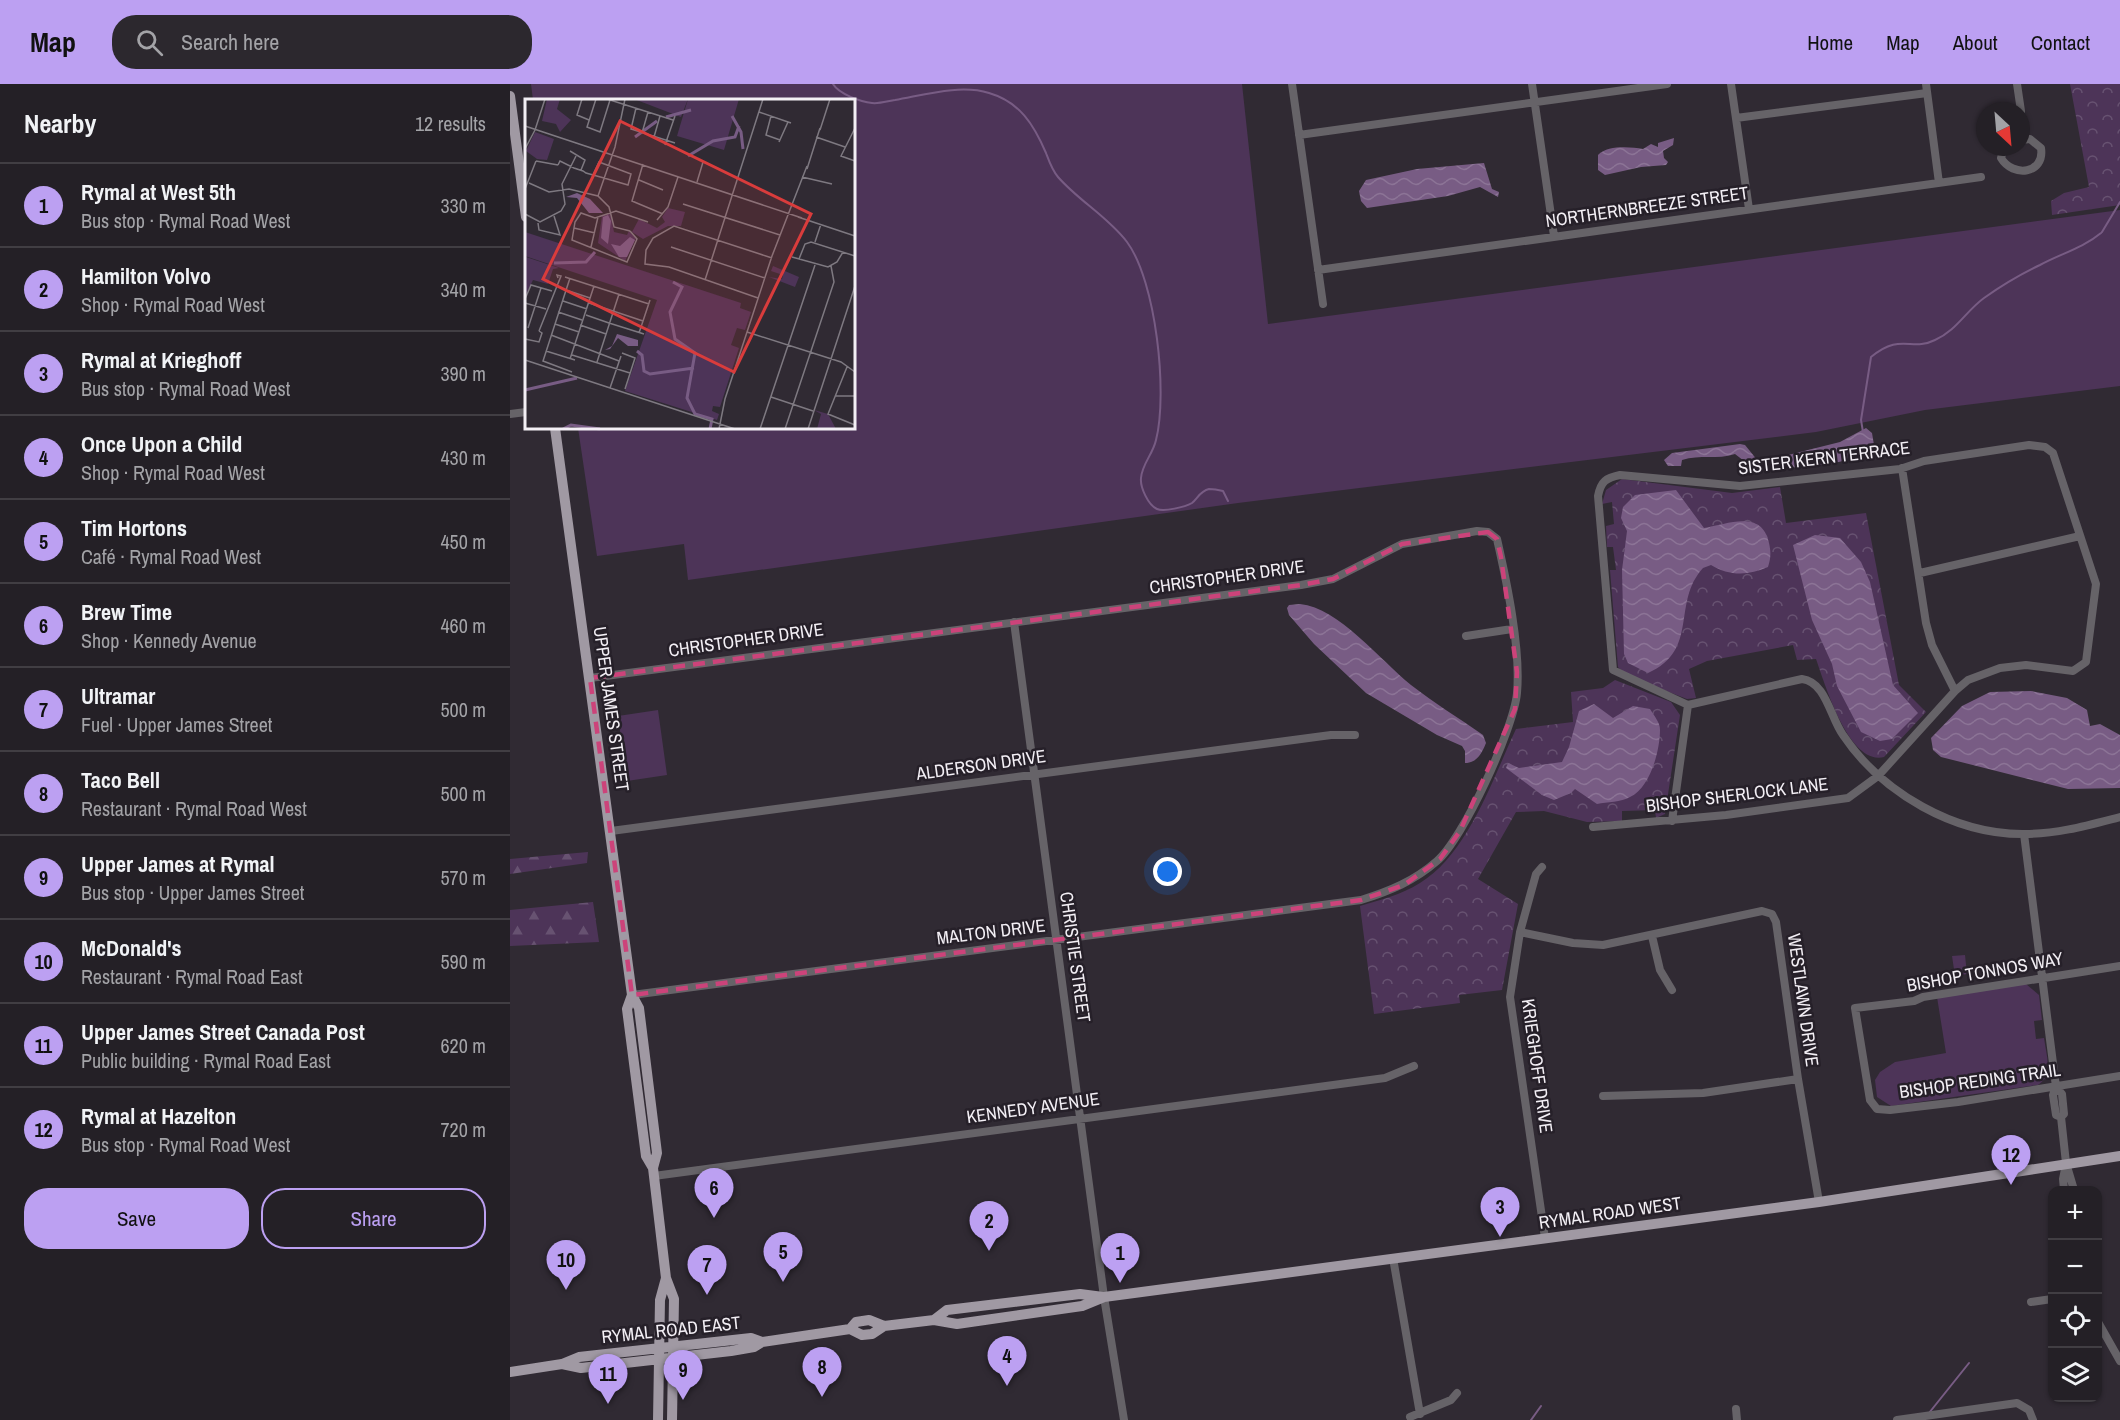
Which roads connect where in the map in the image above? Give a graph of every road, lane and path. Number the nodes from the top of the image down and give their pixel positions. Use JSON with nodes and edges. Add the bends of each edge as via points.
{"nodes":[{"id":1,"x":1292,"y":84,"type":"edge"},
{"id":2,"x":1532,"y":84,"type":"edge"},
{"id":3,"x":1667,"y":84,"type":"edge"},
{"id":4,"x":1731,"y":84,"type":"edge"},
{"id":5,"x":2017,"y":84,"type":"edge"},
{"id":6,"x":1926,"y":88,"type":"edge"},
{"id":7,"x":510,"y":96,"type":"edge"},
{"id":8,"x":1535,"y":102,"type":"junction"},
{"id":9,"x":2020,"y":102,"type":"edge"},
{"id":10,"x":1736,"y":118,"type":"junction"},
{"id":11,"x":1299,"y":135,"type":"junction"},
{"id":12,"x":2030,"y":140,"type":"edge"},
{"id":13,"x":2002,"y":156,"type":"edge"},
{"id":14,"x":1981,"y":177,"type":"dead end"},
{"id":15,"x":1940,"y":183,"type":"junction"},
{"id":16,"x":525,"y":209,"type":"edge"},
{"id":17,"x":1749,"y":209,"type":"junction"},
{"id":18,"x":1554,"y":236,"type":"junction"},
{"id":19,"x":1318,"y":270,"type":"junction"},
{"id":20,"x":1323,"y":304,"type":"dead end"},
{"id":21,"x":525,"y":412,"type":"edge"},
{"id":22,"x":510,"y":414,"type":"edge"},
{"id":23,"x":555,"y":429,"type":"edge"},
{"id":24,"x":1902,"y":468,"type":"junction"},
{"id":25,"x":2080,"y":536,"type":"junction"},
{"id":26,"x":1920,"y":573,"type":"junction"},
{"id":27,"x":1014,"y":622,"type":"junction"},
{"id":28,"x":1512,"y":629,"type":"junction"},
{"id":29,"x":1466,"y":636,"type":"dead end"},
{"id":30,"x":590,"y":678,"type":"junction"},
{"id":31,"x":1955,"y":691,"type":"junction"},
{"id":32,"x":1688,"y":705,"type":"junction"},
{"id":33,"x":1355,"y":735,"type":"dead end"},
{"id":34,"x":1034,"y":774,"type":"junction"},
{"id":35,"x":1878,"y":776,"type":"junction"},
{"id":36,"x":2120,"y":817,"type":"edge"},
{"id":37,"x":1672,"y":821,"type":"junction"},
{"id":38,"x":1593,"y":827,"type":"dead end"},
{"id":39,"x":611,"y":831,"type":"junction"},
{"id":40,"x":2024,"y":834,"type":"junction"},
{"id":41,"x":1542,"y":867,"type":"dead end"},
{"id":42,"x":1421,"y":874,"type":"joint"},
{"id":43,"x":1520,"y":932,"type":"junction"},
{"id":44,"x":1652,"y":936,"type":"junction"},
{"id":45,"x":1056,"y":940,"type":"junction"},
{"id":46,"x":2120,"y":966,"type":"edge"},
{"id":47,"x":2041,"y":977,"type":"junction"},
{"id":48,"x":1672,"y":990,"type":"dead end"},
{"id":49,"x":632,"y":995,"type":"junction"},
{"id":50,"x":1855,"y":1008,"type":"joint"},
{"id":51,"x":1414,"y":1066,"type":"dead end"},
{"id":52,"x":2120,"y":1076,"type":"edge"},
{"id":53,"x":1798,"y":1079,"type":"junction"},
{"id":54,"x":2056,"y":1087,"type":"junction"},
{"id":55,"x":1603,"y":1096,"type":"dead end"},
{"id":56,"x":1080,"y":1119,"type":"junction"},
{"id":57,"x":2120,"y":1156,"type":"edge"},
{"id":58,"x":2066,"y":1163,"type":"junction"},
{"id":59,"x":653,"y":1172,"type":"junction"},
{"id":60,"x":2064,"y":1186,"type":"edge"},
{"id":61,"x":2073,"y":1186,"type":"edge"},
{"id":62,"x":1819,"y":1202,"type":"junction"},
{"id":63,"x":1545,"y":1238,"type":"junction"},
{"id":64,"x":1394,"y":1258,"type":"junction"},
{"id":65,"x":666,"y":1278,"type":"junction"},
{"id":66,"x":1104,"y":1297,"type":"junction"},
{"id":67,"x":2048,"y":1300,"type":"edge"},
{"id":68,"x":2031,"y":1302,"type":"dead end"},
{"id":69,"x":2102,"y":1330,"type":"edge"},
{"id":70,"x":762,"y":1342,"type":"junction"},
{"id":71,"x":673,"y":1346,"type":"junction"},
{"id":72,"x":660,"y":1353,"type":"junction"},
{"id":73,"x":674,"y":1358,"type":"junction"},
{"id":74,"x":2120,"y":1361,"type":"edge"},
{"id":75,"x":510,"y":1372,"type":"edge"},
{"id":76,"x":1457,"y":1393,"type":"dead end"},
{"id":77,"x":1736,"y":1409,"type":"dead end"},
{"id":78,"x":1420,"y":1414,"type":"junction"},
{"id":79,"x":1410,"y":1417,"type":"dead end"},
{"id":80,"x":1936,"y":1417,"type":"edge"},
{"id":81,"x":658,"y":1420,"type":"edge"},
{"id":82,"x":672,"y":1420,"type":"edge"},
{"id":83,"x":1124,"y":1420,"type":"edge"},
{"id":84,"x":1737,"y":1420,"type":"edge"},
{"id":85,"x":1897,"y":1420,"type":"edge"},
{"id":86,"x":2033,"y":1420,"type":"edge"}],
"edges":[{"from":1,"to":11,"type":"street"},
{"from":2,"to":8,"type":"street"},
{"from":3,"to":8,"type":"street"},
{"from":4,"to":10,"type":"street"},
{"from":5,"to":9,"type":"street"},
{"from":6,"to":10,"type":"street"},
{"from":6,"to":15,"type":"street"},
{"from":7,"to":16,"type":"main road"},
{"from":8,"to":11,"type":"street"},
{"from":8,"to":18,"type":"street"},
{"from":10,"to":17,"type":"street"},
{"from":11,"to":19,"type":"street"},
{"from":12,"to":13,"type":"street","via":[[2041,148],[2038,165],[2016,171],[2007,167]]},
{"from":14,"to":15,"type":"street","name":"NORTHERNBREEZE STREET"},
{"from":15,"to":17,"type":"street","name":"NORTHERNBREEZE STREET"},
{"from":17,"to":18,"type":"street","name":"NORTHERNBREEZE STREET"},
{"from":18,"to":19,"type":"street","name":"NORTHERNBREEZE STREET"},
{"from":19,"to":20,"type":"street"},
{"from":21,"to":22,"type":"street"},
{"from":23,"to":30,"type":"main road","name":"UPPER JAMES STREET"},
{"from":24,"to":25,"type":"street","name":"SISTER KERN TERRACE","via":[[2021,446],[2043,447],[2057,460]]},
{"from":24,"to":26,"type":"street"},
{"from":24,"to":32,"type":"street","name":"SISTER KERN TERRACE","via":[[1740,486],[1620,475],[1600,484],[1613,670]]},
{"from":25,"to":26,"type":"street"},
{"from":25,"to":31,"type":"street","name":"BISHOP SHERLOCK LANE","via":[[2093,572],[2096,596],[2086,662],[2073,671],[2026,665],[2000,668],[1968,680]]},
{"from":26,"to":31,"type":"street","via":[[1927,629]]},
{"from":27,"to":28,"type":"street","name":"CHRISTOPHER DRIVE","via":[[1333,579],[1402,544],[1478,531],[1497,539]]},
{"from":27,"to":30,"type":"street","name":"CHRISTOPHER DRIVE"},
{"from":27,"to":34,"type":"street","name":"CHRISTIE STREET"},
{"from":28,"to":29,"type":"street"},
{"from":28,"to":42,"type":"street","name":"CHRISTOPHER DRIVE","via":[[1517,691],[1507,735],[1460,831],[1440,859]]},
{"from":30,"to":39,"type":"main road","name":"UPPER JAMES STREET"},
{"from":31,"to":35,"type":"street","name":"BISHOP SHERLOCK LANE"},
{"from":32,"to":35,"type":"street","via":[[1810,680],[1819,687],[1842,734]]},
{"from":32,"to":37,"type":"street"},
{"from":33,"to":34,"type":"street","name":"ALDERSON DRIVE"},
{"from":34,"to":39,"type":"street","name":"ALDERSON DRIVE"},
{"from":34,"to":45,"type":"street","name":"CHRISTIE STREET"},
{"from":35,"to":37,"type":"street","name":"BISHOP SHERLOCK LANE","via":[[1848,798]]},
{"from":35,"to":40,"type":"street","via":[[1912,801],[1947,818],[1985,831]]},
{"from":36,"to":40,"type":"street","via":[[2064,830]]},
{"from":37,"to":38,"type":"street","name":"BISHOP SHERLOCK LANE"},
{"from":39,"to":49,"type":"main road","name":"UPPER JAMES STREET"},
{"from":40,"to":47,"type":"street"},
{"from":41,"to":43,"type":"street","name":"KRIEGHOFF DRIVE","via":[[1536,874]]},
{"from":42,"to":45,"type":"street","name":"MALTON DRIVE","via":[[1404,885],[1361,900]]},
{"from":43,"to":44,"type":"street","name":"WESTLAWN DRIVE","via":[[1603,945]]},
{"from":43,"to":63,"type":"street","name":"KRIEGHOFF DRIVE","via":[[1510,998]]},
{"from":44,"to":48,"type":"street","via":[[1660,969]]},
{"from":44,"to":53,"type":"street","name":"WESTLAWN DRIVE","via":[[1762,911],[1773,914]]},
{"from":45,"to":49,"type":"street","name":"MALTON DRIVE"},
{"from":45,"to":56,"type":"street","name":"CHRISTIE STREET"},
{"from":46,"to":47,"type":"street","name":"BISHOP TONNOS WAY"},
{"from":47,"to":50,"type":"street","name":"BISHOP TONNOS WAY"},
{"from":47,"to":54,"type":"street"},
{"from":49,"to":59,"type":"main road","name":"UPPER JAMES STREET","via":[[627,1009],[629,1027],[646,1156]]},
{"from":50,"to":54,"type":"street","name":"BISHOP REDING TRAIL","via":[[1870,1100],[1877,1109]]},
{"from":51,"to":56,"type":"street","name":"KENNEDY AVENUE","via":[[1385,1078]]},
{"from":52,"to":54,"type":"street","name":"BISHOP REDING TRAIL"},
{"from":53,"to":55,"type":"street","via":[[1703,1093]]},
{"from":53,"to":62,"type":"street","name":"WESTLAWN DRIVE"},
{"from":54,"to":58,"type":"street","via":[[2056,1115],[2061,1117]]},
{"from":56,"to":59,"type":"street","name":"KENNEDY AVENUE"},
{"from":56,"to":66,"type":"street","name":"CHRISTIE STREET"},
{"from":57,"to":58,"type":"main road","name":"RYMAL ROAD WEST"},
{"from":58,"to":60,"type":"street"},
{"from":58,"to":61,"type":"street"},
{"from":58,"to":62,"type":"main road","name":"RYMAL ROAD WEST"},
{"from":59,"to":65,"type":"main road","name":"UPPER JAMES STREET"},
{"from":62,"to":63,"type":"main road","name":"RYMAL ROAD WEST"},
{"from":63,"to":64,"type":"main road","name":"RYMAL ROAD WEST"},
{"from":64,"to":66,"type":"main road","name":"RYMAL ROAD WEST"},
{"from":64,"to":78,"type":"street"},
{"from":65,"to":71,"type":"main road","name":"UPPER JAMES STREET","via":[[674,1299]]},
{"from":65,"to":72,"type":"main road","name":"UPPER JAMES STREET","via":[[660,1300]]},
{"from":66,"to":70,"type":"main road","name":"RYMAL ROAD WEST","via":[[1080,1294],[947,1310],[933,1320],[884,1326],[872,1334],[862,1335],[850,1329]]},
{"from":66,"to":83,"type":"street","name":"CHRISTIE STREET"},
{"from":67,"to":68,"type":"street"},
{"from":69,"to":74,"type":"street"},
{"from":70,"to":71,"type":"main road","name":"RYMAL ROAD EAST","via":[[751,1338]]},
{"from":70,"to":73,"type":"main road","name":"RYMAL ROAD EAST","via":[[754,1347]]},
{"from":71,"to":72,"type":"main road","name":"RYMAL ROAD EAST"},
{"from":71,"to":73,"type":"main road","name":"UPPER JAMES STREET"},
{"from":72,"to":73,"type":"main road","name":"RYMAL ROAD EAST"},
{"from":72,"to":75,"type":"main road","name":"RYMAL ROAD EAST","via":[[581,1368],[562,1364]]},
{"from":72,"to":81,"type":"main road","name":"UPPER JAMES STREET"},
{"from":73,"to":82,"type":"main road","name":"UPPER JAMES STREET"},
{"from":76,"to":78,"type":"street","via":[[1451,1400]]},
{"from":77,"to":84,"type":"street"},
{"from":78,"to":79,"type":"street"},
{"from":80,"to":85,"type":"street"},
{"from":80,"to":86,"type":"street","via":[[2018,1403],[2030,1410]]}]}
